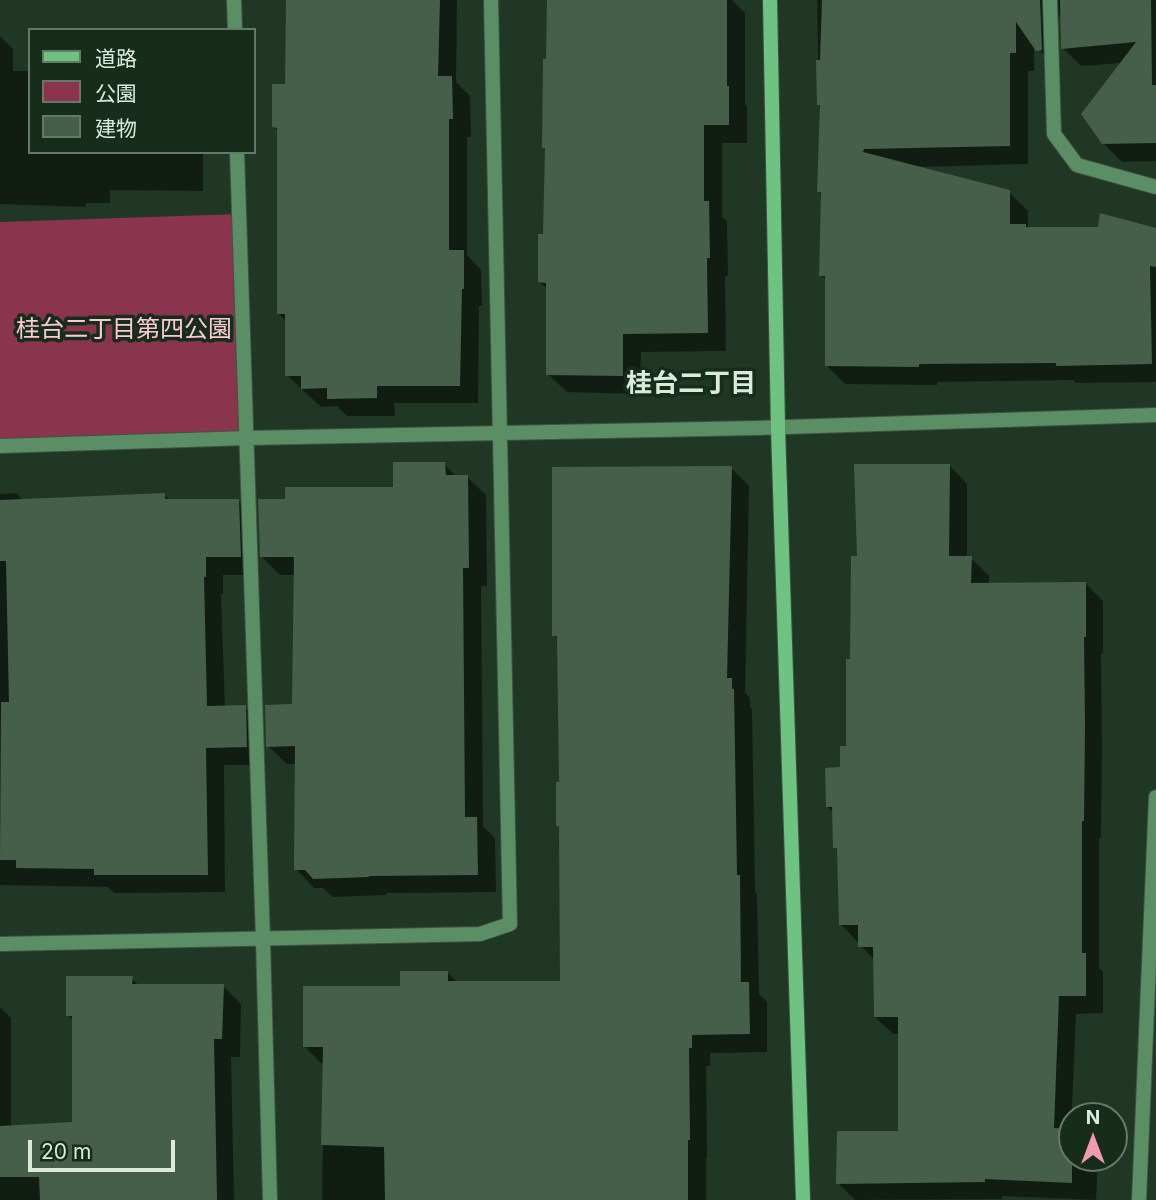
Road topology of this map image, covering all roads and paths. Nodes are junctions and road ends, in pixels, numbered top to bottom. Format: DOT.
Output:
graph roads {
  1 [pos="234,0"];
  2 [pos="491,0"];
  3 [pos="771,0"];
  4 [pos="1050,0"];
  5 [pos="235,28"];
  6 [pos="237,154"];
  7 [pos="1156,187"];
  8 [pos="1156,415"];
  9 [pos="778,428"];
  10 [pos="500,434"];
  11 [pos="247,438"];
  12 [pos="0,446"];
  13 [pos="1156,797"];
  14 [pos="263,940"];
  15 [pos="0,944"];
  16 [pos="270,1200"];
  17 [pos="803,1200"];
  18 [pos="1139,1200"];
  1 -- 5 [label="street"];
  2 -- 10 [label="street"];
  3 -- 9 [label="street"];
  4 -- 7 [label="street"];
  6 -- 11 [label="street"];
  8 -- 9 [label="street"];
  9 -- 10 [label="street"];
  9 -- 17 [label="street"];
  10 -- 11 [label="street"];
  10 -- 14 [label="street"];
  11 -- 12 [label="street"];
  11 -- 14 [label="street"];
  13 -- 18 [label="street"];
  14 -- 15 [label="street"];
  14 -- 16 [label="street"];
}
